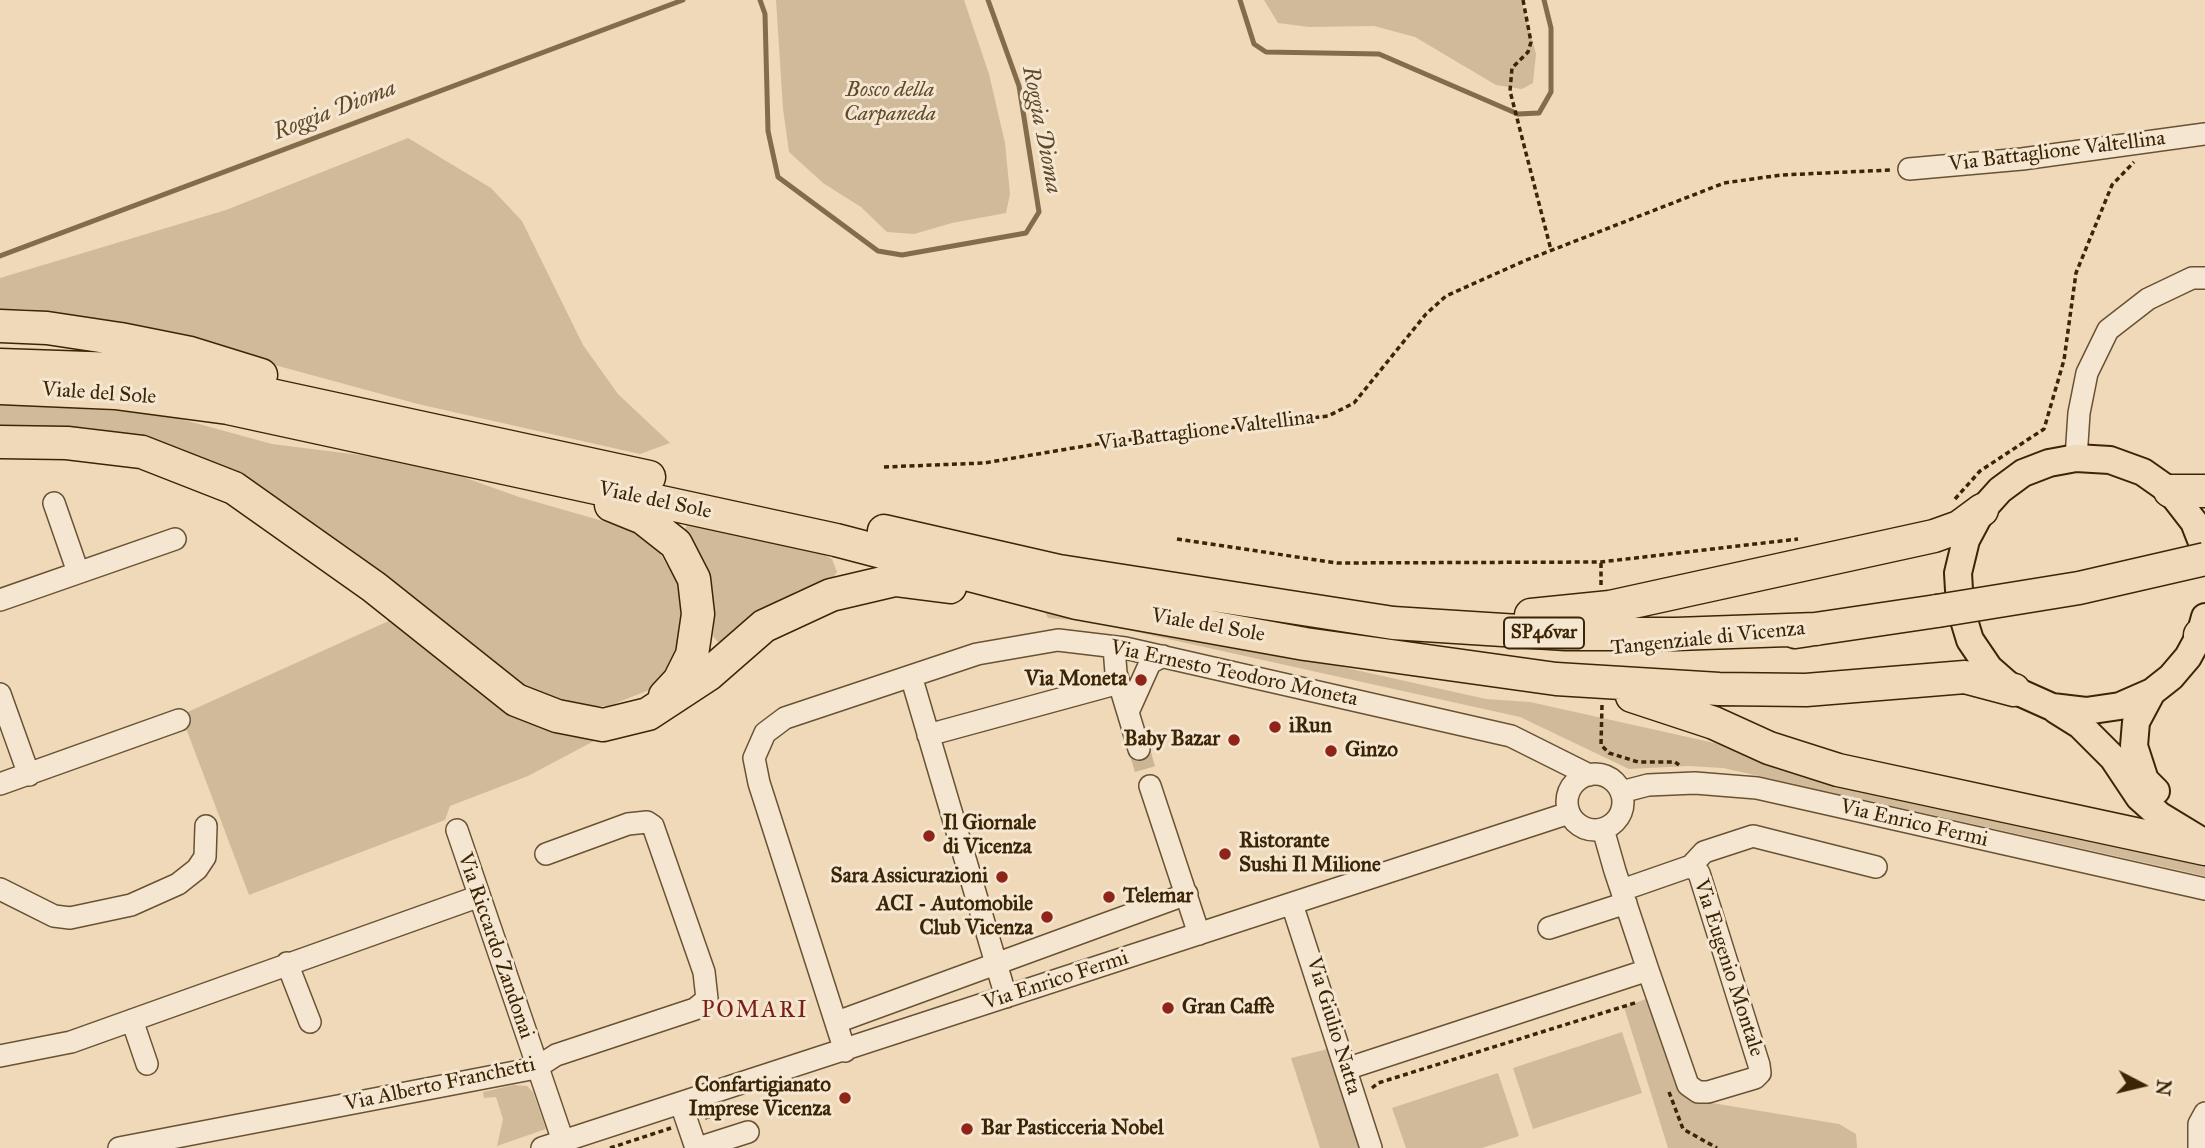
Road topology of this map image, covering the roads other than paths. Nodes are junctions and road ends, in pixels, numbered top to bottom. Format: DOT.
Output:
graph roads {
  1 [pos="2205,134"];
  2 [pos="1909,169"];
  3 [pos="2205,278"];
  4 [pos="0,326"];
  5 [pos="0,365"];
  6 [pos="116,381"];
  7 [pos="0,388"];
  8 [pos="446,431"];
  9 [pos="0,442"];
  10 [pos="2076,458"];
  11 [pos="535,475"];
  12 [pos="2171,491"];
  13 [pos="2205,491"];
  14 [pos="54,503"];
  15 [pos="1967,506"];
  16 [pos="175,539"];
  17 [pos="2205,550"];
  18 [pos="2205,559"];
  19 [pos="78,572"];
  20 [pos="0,600"];
  21 [pos="1077,603"];
  22 [pos="1274,606"];
  23 [pos="2203,628"];
  24 [pos="1816,629"];
  25 [pos="1305,643"];
  26 [pos="1114,647"];
  27 [pos="1163,656"];
  28 [pos="911,676"];
  29 [pos="1556,678"];
  30 [pos="1119,683"];
  31 [pos="2014,690"];
  32 [pos="2152,692"];
  33 [pos="0,694"];
  34 [pos="2052,707"];
  35 [pos="1128,712"];
  36 [pos="648,714"];
  37 [pos="179,720"];
  38 [pos="928,735"];
  39 [pos="1139,749"];
  40 [pos="1555,757"];
  41 [pos="29,775"];
  42 [pos="1589,775"];
  43 [pos="0,784"];
  44 [pos="1150,786"];
  45 [pos="1570,790"];
  46 [pos="1621,792"];
  47 [pos="1569,813"];
  48 [pos="206,826"];
  49 [pos="2205,827"];
  50 [pos="1603,829"];
  51 [pos="457,830"];
  52 [pos="2205,843"];
  53 [pos="2205,849"];
  54 [pos="546,855"];
  55 [pos="1691,866"];
  56 [pos="1876,867"];
  57 [pos="0,889"];
  58 [pos="2205,889"];
  59 [pos="1187,894"];
  60 [pos="1624,896"];
  61 [pos="477,897"];
  62 [pos="1292,904"];
  63 [pos="1549,928"];
  64 [pos="1199,934"];
  65 [pos="287,963"];
  66 [pos="995,964"];
  67 [pos="1648,970"];
  68 [pos="1006,997"];
  69 [pos="132,1020"];
  70 [pos="310,1022"];
  71 [pos="837,1022"];
  72 [pos="845,1051"];
  73 [pos="0,1056"];
  74 [pos="147,1064"];
  75 [pos="536,1068"];
  76 [pos="1346,1069"];
  77 [pos="681,1104"];
  78 [pos="2205,1113"];
  79 [pos="748,1132"];
  80 [pos="563,1141"];
  81 [pos="119,1148"];
  82 [pos="542,1148"];
  83 [pos="697,1148"];
  84 [pos="1371,1148"];
  85 [pos="2199,1148"];
  1 -- 2 [label="street, Via Battaglione Valtellina"];
  3 -- 10 [label="street"];
  4 -- 8 [label="highway"];
  5 -- 6 [label="highway, Viale del Sole"];
  6 -- 7 [label="highway, Viale del Sole"];
  6 -- 8 [label="highway, Viale del Sole"];
  6 -- 11 [label="highway, Viale del Sole"];
  8 -- 22 [label="highway, Viale del Sole"];
  9 -- 36 [label="highway"];
  10 -- 12 [label="main road"];
  10 -- 15 [label="main road"];
  11 -- 21 [label="highway, Viale del Sole"];
  11 -- 36 [label="highway"];
  12 -- 13 [label="highway"];
  12 -- 17 [label="main road"];
  14 -- 19 [label="street"];
  15 -- 22 [label="highway"];
  15 -- 31 [label="main road"];
  16 -- 19 [label="street"];
  18 -- 24 [label="highway, Tangenziale di Vicenza / SP46var, bridge"];
  19 -- 20 [label="street"];
  21 -- 25 [label="highway, Viale del Sole"];
  21 -- 36 [label="highway"];
  22 -- 24 [label="highway, Tangenziale di Vicenza / SP46var"];
  23 -- 32 [label="main road"];
  24 -- 25 [label="highway, Tangenziale di Vicenza / SP46var"];
  25 -- 29 [label="highway"];
  26 -- 27 [label="street, Via Ernesto Teodoro Moneta"];
  26 -- 28 [label="street, Via Ernesto Teodoro Moneta"];
  26 -- 30 [label="street"];
  27 -- 35 [label="street"];
  27 -- 40 [label="street, Via Ernesto Teodoro Moneta"];
  28 -- 38 [label="street"];
  28 -- 71 [label="street, Via Ernesto Teodoro Moneta"];
  29 -- 31 [label="highway"];
  29 -- 53 [label="highway"];
  30 -- 35 [label="street"];
  30 -- 38 [label="street"];
  31 -- 34 [label="main road"];
  32 -- 34 [label="main road"];
  32 -- 49 [label="main road"];
  33 -- 41 [label="street"];
  34 -- 52 [label="main road"];
  35 -- 39 [label="street"];
  37 -- 41 [label="street"];
  38 -- 66 [label="street"];
  40 -- 42 [label="street, Via Ernesto Teodoro Moneta"];
  40 -- 45 [label="street"];
  41 -- 43 [label="street"];
  42 -- 45 [label="street"];
  42 -- 46 [label="street, Via Ernesto Teodoro Moneta"];
  44 -- 59 [label="street"];
  45 -- 47 [label="street"];
  46 -- 50 [label="street"];
  46 -- 58 [label="street, Via Enrico Fermi"];
  47 -- 50 [label="street"];
  47 -- 62 [label="street, Via Enrico Fermi"];
  48 -- 57 [label="street"];
  50 -- 60 [label="street, Via Eugenio Montale"];
  51 -- 61 [label="street, Via Riccardo Zandonai"];
  54 -- 75 [label="street, Via Alberto Franchetti"];
  55 -- 56 [label="street"];
  55 -- 60 [label="street, Via Eugenio Montale"];
  55 -- 67 [label="street, Via Eugenio Montale"];
  59 -- 64 [label="street"];
  59 -- 66 [label="street"];
  60 -- 63 [label="street"];
  60 -- 67 [label="street, Via Eugenio Montale"];
  61 -- 65 [label="street"];
  61 -- 75 [label="street, Via Riccardo Zandonai"];
  62 -- 64 [label="street, Via Enrico Fermi"];
  62 -- 76 [label="street, Via Giulio Natta"];
  64 -- 68 [label="street, Via Enrico Fermi"];
  65 -- 69 [label="street"];
  65 -- 70 [label="street"];
  66 -- 68 [label="street"];
  66 -- 71 [label="street"];
  67 -- 76 [label="street"];
  68 -- 72 [label="street, Via Enrico Fermi"];
  69 -- 73 [label="street"];
  69 -- 74 [label="street"];
  71 -- 72 [label="street, Via Ernesto Teodoro Moneta"];
  72 -- 77 [label="street, Via Enrico Fermi"];
  75 -- 80 [label="street, Via Riccardo Zandonai"];
  75 -- 81 [label="street, Via Alberto Franchetti"];
  76 -- 84 [label="street, Via Giulio Natta"];
  77 -- 80 [label="street, Via Enrico Fermi"];
  77 -- 83 [label="street"];
  78 -- 85 [label="street"];
  79 -- 83 [label="street"];
  80 -- 82 [label="street, Via Enrico Fermi"];
}
